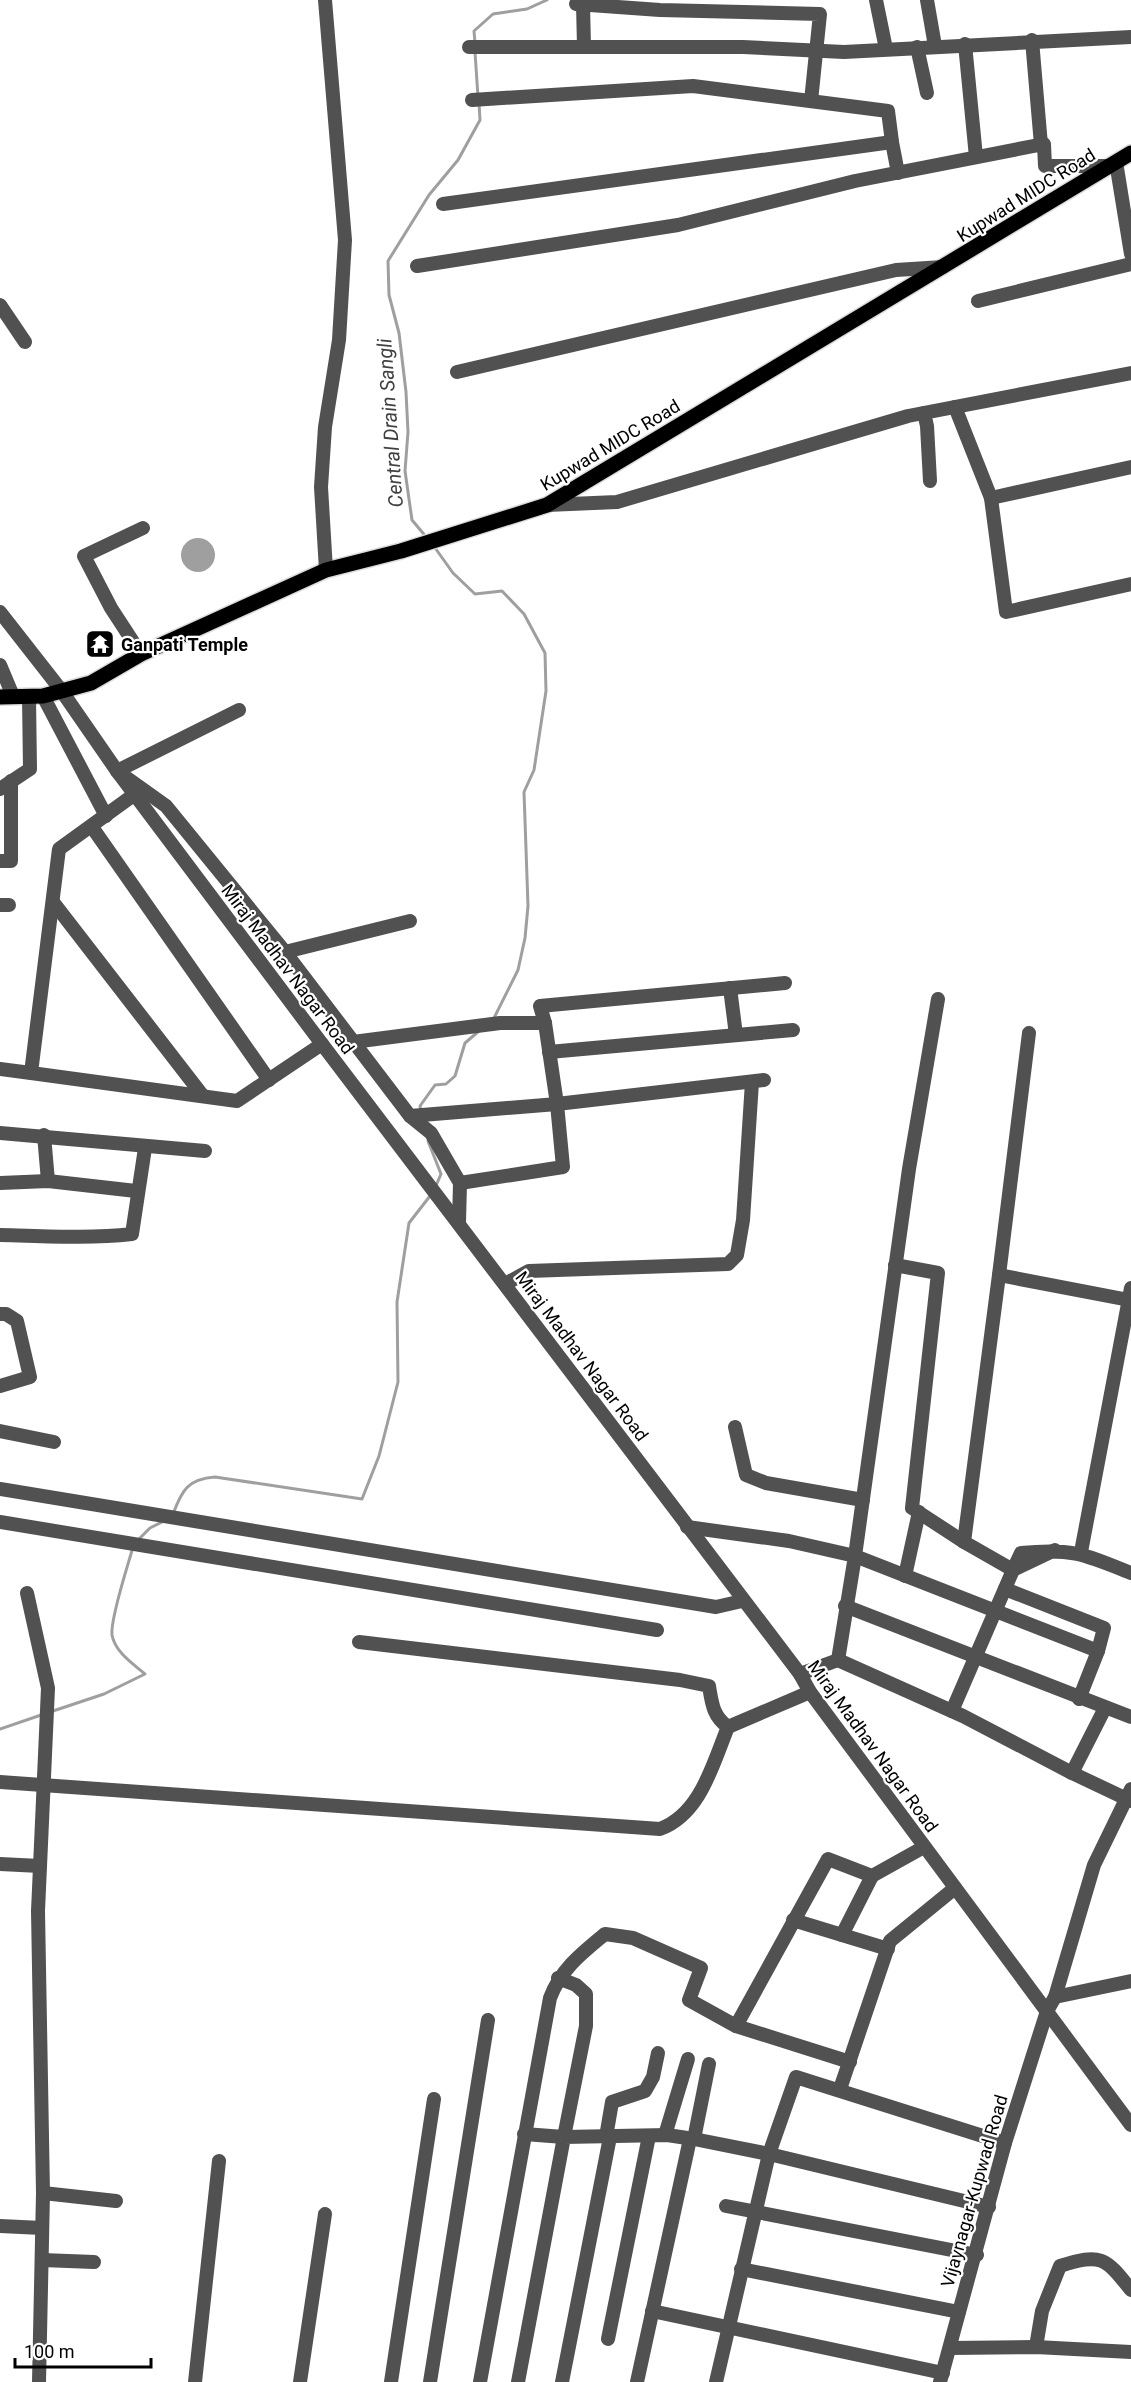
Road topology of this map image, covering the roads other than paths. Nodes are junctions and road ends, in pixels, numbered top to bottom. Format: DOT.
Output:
graph roads {
  1 [pos="325,0"];
  2 [pos="817,0"];
  3 [pos="876,0"];
  4 [pos="927,0"];
  5 [pos="621,4"];
  6 [pos="667,5"];
  7 [pos="714,6"];
  8 [pos="767,6"];
  9 [pos="820,14"];
  10 [pos="1131,37"];
  11 [pos="1032,40"];
  12 [pos="965,44"];
  13 [pos="935,46"];
  14 [pos="469,47"];
  15 [pos="584,47"];
  16 [pos="917,47"];
  17 [pos="885,49"];
  18 [pos="815,51"];
  19 [pos="927,93"];
  20 [pos="472,100"];
  21 [pos="811,101"];
  22 [pos="891,142"];
  23 [pos="1041,145"];
  24 [pos="1131,153"];
  25 [pos="976,157"];
  26 [pos="1112,164"];
  27 [pos="898,173"];
  28 [pos="443,204"];
  29 [pos="1131,254"];
  30 [pos="1131,264"];
  31 [pos="417,266"];
  32 [pos="945,267"];
  33 [pos="978,301"];
  34 [pos="0,305"];
  35 [pos="25,342"];
  36 [pos="457,372"];
  37 [pos="1131,374"];
  38 [pos="955,407"];
  39 [pos="924,413"];
  40 [pos="1131,467"];
  41 [pos="930,481"];
  42 [pos="991,498"];
  43 [pos="547,506"];
  44 [pos="143,528"];
  45 [pos="326,570"];
  46 [pos="1131,585"];
  47 [pos="0,612"];
  48 [pos="141,654"];
  49 [pos="0,665"];
  50 [pos="61,690"];
  51 [pos="6,696"];
  52 [pos="36,697"];
  53 [pos="239,710"];
  54 [pos="117,771"];
  55 [pos="5,785"];
  56 [pos="135,794"];
  57 [pos="106,816"];
  58 [pos="92,827"];
  59 [pos="0,861"];
  60 [pos="53,902"];
  61 [pos="410,921"];
  62 [pos="285,952"];
  63 [pos="785,983"];
  64 [pos="730,988"];
  65 [pos="939,999"];
  66 [pos="545,1023"];
  67 [pos="793,1030"];
  68 [pos="1029,1033"];
  69 [pos="736,1035"];
  70 [pos="353,1042"];
  71 [pos="322,1044"];
  72 [pos="549,1052"];
  73 [pos="0,1069"];
  74 [pos="31,1073"];
  75 [pos="269,1080"];
  76 [pos="203,1096"];
  77 [pos="558,1104"];
  78 [pos="410,1116"];
  79 [pos="0,1133"];
  80 [pos="45,1135"];
  81 [pos="145,1148"];
  82 [pos="205,1151"];
  83 [pos="48,1181"];
  84 [pos="0,1183"];
  85 [pos="460,1183"];
  86 [pos="136,1191"];
  87 [pos="459,1222"];
  88 [pos="0,1235"];
  89 [pos="896,1265"];
  90 [pos="999,1275"];
  91 [pos="505,1284"];
  92 [pos="1130,1294"];
  93 [pos="0,1314"];
  94 [pos="0,1386"];
  95 [pos="735,1427"];
  96 [pos="0,1431"];
  97 [pos="54,1442"];
  98 [pos="0,1489"];
  99 [pos="863,1500"];
  100 [pos="919,1512"];
  101 [pos="0,1522"];
  102 [pos="687,1527"];
  103 [pos="964,1542"];
  104 [pos="1081,1552"];
  105 [pos="855,1556"];
  106 [pos="1014,1570"];
  107 [pos="1131,1573"];
  108 [pos="905,1575"];
  109 [pos="1005,1589"];
  110 [pos="27,1593"];
  111 [pos="742,1601"];
  112 [pos="845,1606"];
  113 [pos="995,1610"];
  114 [pos="657,1630"];
  115 [pos="359,1642"];
  116 [pos="1098,1651"];
  117 [pos="975,1656"];
  118 [pos="838,1660"];
  119 [pos="800,1674"];
  120 [pos="810,1692"];
  121 [pos="1079,1698"];
  122 [pos="1105,1708"];
  123 [pos="952,1711"];
  124 [pos="1131,1717"];
  125 [pos="728,1727"];
  126 [pos="1072,1773"];
  127 [pos="0,1782"];
  128 [pos="42,1786"];
  129 [pos="1129,1796"];
  130 [pos="924,1847"];
  131 [pos="0,1864"];
  132 [pos="40,1866"];
  133 [pos="873,1875"];
  134 [pos="955,1888"];
  135 [pos="793,1920"];
  136 [pos="842,1935"];
  137 [pos="888,1949"];
  138 [pos="558,1978"];
  139 [pos="1131,1981"];
  140 [pos="1055,1996"];
  141 [pos="1047,2011"];
  142 [pos="488,2020"];
  143 [pos="736,2026"];
  144 [pos="658,2053"];
  145 [pos="688,2060"];
  146 [pos="850,2062"];
  147 [pos="709,2064"];
  148 [pos="840,2089"];
  149 [pos="434,2099"];
  150 [pos="1131,2125"];
  151 [pos="524,2134"];
  152 [pos="665,2135"];
  153 [pos="649,2136"];
  154 [pos="564,2137"];
  155 [pos="608,2137"];
  156 [pos="692,2139"];
  157 [pos="1005,2144"];
  158 [pos="769,2154"];
  159 [pos="219,2161"];
  160 [pos="43,2193"];
  161 [pos="116,2201"];
  162 [pos="726,2206"];
  163 [pos="989,2207"];
  164 [pos="755,2212"];
  165 [pos="324,2214"];
  166 [pos="0,2226"];
  167 [pos="42,2228"];
  168 [pos="976,2255"];
  169 [pos="42,2260"];
  170 [pos="94,2262"];
  171 [pos="741,2269"];
  172 [pos="1131,2290"];
  173 [pos="652,2311"];
  174 [pos="959,2312"];
  175 [pos="728,2326"];
  176 [pos="608,2339"];
  177 [pos="1036,2347"];
  178 [pos="950,2348"];
  179 [pos="1131,2352"];
  180 [pos="942,2378"];
  181 [pos="39,2382"];
  182 [pos="195,2382"];
  183 [pos="300,2382"];
  184 [pos="391,2382"];
  185 [pos="430,2382"];
  186 [pos="480,2382"];
  187 [pos="518,2382"];
  188 [pos="562,2382"];
  189 [pos="637,2382"];
  190 [pos="716,2382"];
  1 -- 45 [label="street"];
  2 -- 9 [label="street"];
  3 -- 17 [label="street"];
  4 -- 13 [label="street"];
  5 -- 6 [label="street"];
  5 -- 15 [label="street"];
  6 -- 7 [label="street"];
  7 -- 8 [label="street"];
  8 -- 9 [label="street"];
  9 -- 18 [label="street"];
  10 -- 11 [label="street"];
  11 -- 12 [label="street"];
  11 -- 23 [label="street"];
  12 -- 13 [label="street"];
  12 -- 25 [label="street"];
  13 -- 16 [label="street"];
  14 -- 15 [label="street"];
  15 -- 18 [label="street"];
  16 -- 17 [label="street"];
  16 -- 19 [label="street"];
  17 -- 18 [label="street"];
  18 -- 21 [label="street"];
  20 -- 21 [label="street"];
  21 -- 22 [label="street"];
  22 -- 27 [label="street"];
  22 -- 28 [label="street"];
  23 -- 25 [label="street"];
  23 -- 26 [label="street"];
  24 -- 26 [label="main road, Kupwad MIDC Road"];
  25 -- 27 [label="street"];
  26 -- 29 [label="street"];
  26 -- 32 [label="main road, Kupwad MIDC Road"];
  27 -- 31 [label="street"];
  30 -- 33 [label="street"];
  32 -- 36 [label="street"];
  32 -- 43 [label="main road, Kupwad MIDC Road"];
  34 -- 35 [label="street"];
  37 -- 38 [label="street"];
  38 -- 39 [label="street"];
  38 -- 42 [label="street"];
  39 -- 41 [label="street"];
  39 -- 43 [label="street"];
  40 -- 42 [label="street"];
  42 -- 46 [label="street"];
  43 -- 45 [label="main road, Kupwad MIDC Road"];
  44 -- 48 [label="street"];
  45 -- 48 [label="main road, Kupwad MIDC Road"];
  47 -- 50 [label="street, Miraj Madhav Nagar Road"];
  48 -- 50 [label="main road, Kupwad MIDC Road"];
  49 -- 51 [label="street"];
  50 -- 52 [label="main road, Kupwad MIDC Road"];
  50 -- 54 [label="street, Miraj Madhav Nagar Road"];
  51 -- 52 [label="main road, Kupwad MIDC Road"];
  52 -- 55 [label="street"];
  52 -- 57 [label="street"];
  53 -- 54 [label="street"];
  54 -- 56 [label="street, Miraj Madhav Nagar Road"];
  54 -- 62 [label="street"];
  55 -- 59 [label="street"];
  56 -- 57 [label="street"];
  56 -- 71 [label="street, Miraj Madhav Nagar Road"];
  57 -- 58 [label="street"];
  58 -- 60 [label="street"];
  58 -- 75 [label="street"];
  60 -- 74 [label="street"];
  60 -- 76 [label="street"];
  61 -- 62 [label="street"];
  62 -- 70 [label="street"];
  63 -- 64 [label="street"];
  64 -- 66 [label="street"];
  64 -- 69 [label="street"];
  65 -- 89 [label="street"];
  66 -- 70 [label="street"];
  66 -- 72 [label="street"];
  67 -- 69 [label="street"];
  68 -- 90 [label="street"];
  69 -- 72 [label="street"];
  70 -- 78 [label="street"];
  71 -- 75 [label="street"];
  71 -- 87 [label="street, Miraj Madhav Nagar Road"];
  72 -- 77 [label="street"];
  73 -- 74 [label="street"];
  74 -- 76 [label="street"];
  75 -- 76 [label="street"];
  77 -- 78 [label="street"];
  77 -- 85 [label="street"];
  77 -- 91 [label="street"];
  78 -- 85 [label="street"];
  79 -- 80 [label="street"];
  80 -- 81 [label="street"];
  80 -- 83 [label="street"];
  81 -- 82 [label="street"];
  81 -- 86 [label="street"];
  83 -- 84 [label="street"];
  83 -- 86 [label="street"];
  85 -- 87 [label="street"];
  86 -- 88 [label="street"];
  87 -- 91 [label="street, Miraj Madhav Nagar Road"];
  89 -- 99 [label="street"];
  89 -- 100 [label="street"];
  90 -- 92 [label="street"];
  90 -- 103 [label="street"];
  91 -- 102 [label="street, Miraj Madhav Nagar Road"];
  92 -- 104 [label="street"];
  93 -- 94 [label="street"];
  95 -- 99 [label="street"];
  96 -- 97 [label="street"];
  98 -- 111 [label="street"];
  99 -- 105 [label="street"];
  100 -- 103 [label="street"];
  100 -- 108 [label="street"];
  101 -- 114 [label="street"];
  102 -- 105 [label="street"];
  102 -- 111 [label="street, Miraj Madhav Nagar Road"];
  103 -- 106 [label="street"];
  104 -- 106 [label="street"];
  104 -- 107 [label="street"];
  105 -- 108 [label="street"];
  105 -- 112 [label="street"];
  106 -- 109 [label="street"];
  108 -- 113 [label="street"];
  109 -- 113 [label="street"];
  109 -- 116 [label="street"];
  110 -- 128 [label="street"];
  111 -- 119 [label="street, Miraj Madhav Nagar Road"];
  112 -- 117 [label="street"];
  112 -- 118 [label="street"];
  113 -- 116 [label="street"];
  113 -- 117 [label="street"];
  115 -- 125 [label="street"];
  116 -- 121 [label="street"];
  117 -- 121 [label="street"];
  117 -- 123 [label="street"];
  118 -- 119 [label="street"];
  118 -- 123 [label="street"];
  119 -- 120 [label="street, Miraj Madhav Nagar Road"];
  120 -- 125 [label="street"];
  120 -- 130 [label="street, Miraj Madhav Nagar Road"];
  121 -- 122 [label="street"];
  122 -- 124 [label="street"];
  122 -- 126 [label="street"];
  123 -- 126 [label="street"];
  125 -- 128 [label="street"];
  126 -- 129 [label="street"];
  127 -- 128 [label="street"];
  128 -- 132 [label="street"];
  129 -- 140 [label="street, Vijaynagar-Kupwad Road"];
  130 -- 133 [label="street"];
  130 -- 134 [label="street, Miraj Madhav Nagar Road"];
  131 -- 132 [label="street"];
  132 -- 160 [label="street"];
  133 -- 135 [label="street"];
  133 -- 136 [label="street"];
  134 -- 137 [label="street"];
  134 -- 141 [label="street, Miraj Madhav Nagar Road"];
  135 -- 136 [label="street"];
  135 -- 143 [label="street"];
  136 -- 137 [label="street"];
  137 -- 146 [label="street"];
  138 -- 143 [label="street"];
  138 -- 151 [label="street"];
  138 -- 154 [label="street"];
  139 -- 140 [label="street"];
  140 -- 141 [label="street, Vijaynagar-Kupwad Road"];
  141 -- 150 [label="street, Miraj Madhav Nagar Road"];
  141 -- 157 [label="street, Vijaynagar-Kupwad Road"];
  142 -- 185 [label="street"];
  143 -- 146 [label="street"];
  144 -- 155 [label="street"];
  145 -- 152 [label="street"];
  146 -- 148 [label="street"];
  147 -- 156 [label="street"];
  148 -- 157 [label="street"];
  148 -- 158 [label="street"];
  149 -- 184 [label="street"];
  151 -- 154 [label="street"];
  151 -- 186 [label="street"];
  152 -- 153 [label="street"];
  152 -- 156 [label="street"];
  153 -- 155 [label="street"];
  153 -- 176 [label="street"];
  154 -- 155 [label="street"];
  154 -- 187 [label="street"];
  155 -- 188 [label="street"];
  156 -- 158 [label="street"];
  156 -- 173 [label="street"];
  157 -- 163 [label="street, Vijaynagar-Kupwad Road"];
  158 -- 163 [label="street"];
  158 -- 164 [label="street"];
  159 -- 182 [label="street"];
  160 -- 161 [label="street"];
  160 -- 167 [label="street"];
  162 -- 164 [label="street"];
  163 -- 168 [label="street, Vijaynagar-Kupwad Road"];
  164 -- 168 [label="street"];
  164 -- 171 [label="street"];
  165 -- 183 [label="street"];
  166 -- 167 [label="street"];
  167 -- 169 [label="street"];
  168 -- 174 [label="street, Vijaynagar-Kupwad Road"];
  169 -- 170 [label="street"];
  169 -- 181 [label="street"];
  171 -- 174 [label="street"];
  171 -- 175 [label="street"];
  172 -- 177 [label="street"];
  173 -- 175 [label="street"];
  173 -- 189 [label="street"];
  174 -- 178 [label="street, Vijaynagar-Kupwad Road"];
  175 -- 180 [label="street"];
  175 -- 190 [label="street"];
  177 -- 178 [label="street"];
  177 -- 179 [label="street"];
  178 -- 180 [label="street, Vijaynagar-Kupwad Road"];
}
